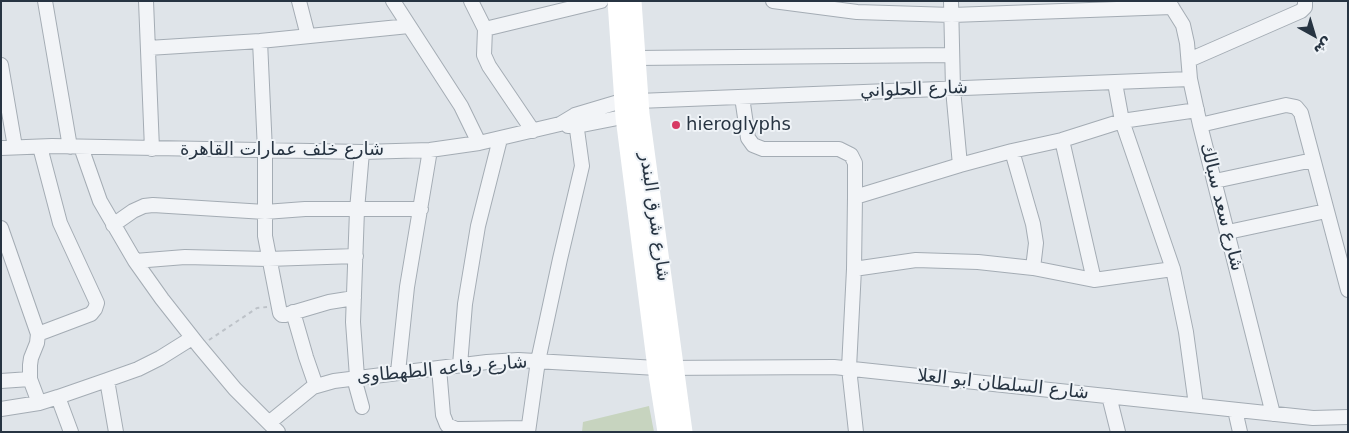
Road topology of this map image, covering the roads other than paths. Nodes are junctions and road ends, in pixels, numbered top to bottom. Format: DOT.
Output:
graph roads {
  1 [pos="45,1"];
  2 [pos="146,1"];
  3 [pos="299,1"];
  4 [pos="393,1"];
  5 [pos="471,1"];
  6 [pos="601,1"];
  7 [pos="617,1"];
  8 [pos="632,1"];
  9 [pos="773,1"];
  10 [pos="951,1"];
  11 [pos="1305,1"];
  12 [pos="1170,4"];
  13 [pos="952,16"];
  14 [pos="409,26"];
  15 [pos="485,29"];
  16 [pos="308,36"];
  17 [pos="260,41"];
  18 [pos="148,48"];
  19 [pos="952,55"];
  20 [pos="635,58"];
  21 [pos="1189,60"];
  22 [pos="1,65"];
  23 [pos="1190,79"];
  24 [pos="1115,83"];
  25 [pos="953,89"];
  26 [pos="742,97"];
  27 [pos="633,106"];
  28 [pos="1197,110"];
  29 [pos="576,121"];
  30 [pos="1122,121"];
  31 [pos="1200,125"];
  32 [pos="533,131"];
  33 [pos="500,139"];
  34 [pos="1062,140"];
  35 [pos="479,143"];
  36 [pos="40,147"];
  37 [pos="75,147"];
  38 [pos="8,148"];
  39 [pos="152,149"];
  40 [pos="430,150"];
  41 [pos="1012,150"];
  42 [pos="266,151"];
  43 [pos="362,152"];
  44 [pos="1312,160"];
  45 [pos="960,165"];
  46 [pos="1215,181"];
  47 [pos="855,197"];
  48 [pos="421,209"];
  49 [pos="358,210"];
  50 [pos="1326,211"];
  51 [pos="266,212"];
  52 [pos="113,225"];
  53 [pos="1,228"];
  54 [pos="1228,232"];
  55 [pos="356,256"];
  56 [pos="268,259"];
  57 [pos="135,261"];
  58 [pos="1033,268"];
  59 [pos="854,269"];
  60 [pos="1173,269"];
  61 [pos="1094,280"];
  62 [pos="1348,290"];
  63 [pos="354,298"];
  64 [pos="293,312"];
  65 [pos="38,334"];
  66 [pos="196,342"];
  67 [pos="538,362"];
  68 [pos="460,365"];
  69 [pos="439,368"];
  70 [pos="666,368"];
  71 [pos="849,368"];
  72 [pos="398,372"];
  73 [pos="356,377"];
  74 [pos="30,379"];
  75 [pos="108,380"];
  76 [pos="1,381"];
  77 [pos="316,386"];
  78 [pos="1109,396"];
  79 [pos="58,397"];
  80 [pos="39,403"];
  81 [pos="1196,405"];
  82 [pos="362,407"];
  83 [pos="1,409"];
  84 [pos="1235,410"];
  85 [pos="1273,414"];
  86 [pos="1348,417"];
  87 [pos="274,427"];
  88 [pos="528,430"];
  89 [pos="71,432"];
  90 [pos="116,432"];
  91 [pos="667,432"];
  92 [pos="684,432"];
  93 [pos="856,432"];
  94 [pos="1118,432"];
  95 [pos="1240,432"];
  1 -- 37 [label="street"];
  2 -- 18 [label="street"];
  3 -- 16 [label="street"];
  4 -- 14 [label="street"];
  5 -- 15 [label="street"];
  6 -- 15 [label="street"];
  7 -- 27 [label="main road, شارع شرق البندر"];
  8 -- 20 [label="main road, شارع شرق البندر"];
  9 -- 13 [label="street"];
  10 -- 13 [label="street"];
  11 -- 21 [label="street"];
  12 -- 13 [label="street"];
  12 -- 21 [label="street, شارع سعد سبالك"];
  13 -- 19 [label="street"];
  14 -- 16 [label="street"];
  14 -- 35 [label="street"];
  15 -- 32 [label="street"];
  16 -- 17 [label="street"];
  17 -- 18 [label="street"];
  17 -- 42 [label="street"];
  18 -- 39 [label="street"];
  19 -- 20 [label="street"];
  19 -- 25 [label="street"];
  20 -- 27 [label="main road, شارع شرق البندر"];
  21 -- 23 [label="street, شارع سعد سبالك"];
  22 -- 38 [label="street"];
  23 -- 24 [label="street, شارع الحلواني"];
  23 -- 28 [label="street, شارع سعد سبالك"];
  24 -- 25 [label="street, شارع الحلواني"];
  24 -- 30 [label="street"];
  25 -- 26 [label="street, شارع الحلواني"];
  25 -- 45 [label="street"];
  26 -- 27 [label="street, شارع الحلواني"];
  26 -- 47 [label="street"];
  27 -- 29 [label="street, شارع خلف عمارات القاهرة"];
  27 -- 70 [label="main road, شارع شرق البندر"];
  28 -- 30 [label="street"];
  28 -- 31 [label="street, شارع سعد سبالك"];
  29 -- 32 [label="street, شارع خلف عمارات القاهرة"];
  29 -- 67 [label="street"];
  30 -- 34 [label="street"];
  30 -- 60 [label="street"];
  31 -- 44 [label="street"];
  31 -- 46 [label="street, شارع سعد سبالك"];
  32 -- 33 [label="street, شارع خلف عمارات القاهرة"];
  33 -- 35 [label="street, شارع خلف عمارات القاهرة"];
  33 -- 68 [label="street"];
  34 -- 41 [label="street"];
  34 -- 61 [label="street"];
  35 -- 40 [label="street, شارع خلف عمارات القاهرة"];
  36 -- 37 [label="street, شارع خلف عمارات القاهرة"];
  36 -- 38 [label="street, شارع خلف عمارات القاهرة"];
  36 -- 65 [label="street"];
  37 -- 39 [label="street, شارع خلف عمارات القاهرة"];
  37 -- 52 [label="street"];
  39 -- 42 [label="street, شارع خلف عمارات القاهرة"];
  40 -- 43 [label="street, شارع خلف عمارات القاهرة"];
  40 -- 48 [label="street"];
  41 -- 45 [label="street"];
  41 -- 58 [label="street"];
  42 -- 43 [label="street, شارع خلف عمارات القاهرة"];
  42 -- 51 [label="street"];
  43 -- 49 [label="street"];
  44 -- 46 [label="street"];
  44 -- 50 [label="street"];
  45 -- 47 [label="street"];
  46 -- 54 [label="street, شارع سعد سبالك"];
  47 -- 59 [label="street"];
  48 -- 49 [label="street"];
  48 -- 72 [label="street"];
  49 -- 51 [label="street"];
  49 -- 55 [label="street"];
  50 -- 54 [label="street"];
  50 -- 62 [label="street"];
  51 -- 52 [label="street"];
  51 -- 56 [label="street"];
  52 -- 57 [label="street"];
  53 -- 65 [label="street"];
  54 -- 85 [label="street, شارع سعد سبالك"];
  55 -- 56 [label="street"];
  55 -- 63 [label="street"];
  56 -- 57 [label="street"];
  56 -- 64 [label="street"];
  57 -- 66 [label="street"];
  58 -- 59 [label="street"];
  58 -- 61 [label="street"];
  59 -- 71 [label="street"];
  60 -- 61 [label="street"];
  60 -- 81 [label="street"];
  63 -- 64 [label="street"];
  63 -- 73 [label="street"];
  64 -- 77 [label="street"];
  65 -- 74 [label="street"];
  66 -- 75 [label="street"];
  66 -- 87 [label="street"];
  67 -- 68 [label="street, شارع رفاعه الطهطاوى"];
  67 -- 70 [label="street, شارع رفاعه الطهطاوى"];
  67 -- 88 [label="street"];
  68 -- 69 [label="street, شارع رفاعه الطهطاوى"];
  69 -- 72 [label="street, شارع رفاعه الطهطاوى"];
  69 -- 88 [label="street"];
  70 -- 71 [label="street, شارع السلطان ابو العلا"];
  70 -- 91 [label="main road, شارع شرق البندر"];
  70 -- 92 [label="main road, شارع شرق البندر"];
  71 -- 78 [label="street, شارع السلطان ابو العلا"];
  71 -- 93 [label="street"];
  72 -- 73 [label="street, شارع رفاعه الطهطاوى"];
  73 -- 77 [label="street, شارع رفاعه الطهطاوى"];
  73 -- 82 [label="street"];
  74 -- 76 [label="street"];
  74 -- 80 [label="street"];
  75 -- 79 [label="street"];
  75 -- 90 [label="street"];
  77 -- 87 [label="street, شارع رفاعه الطهطاوى"];
  78 -- 81 [label="street, شارع السلطان ابو العلا"];
  78 -- 94 [label="street"];
  79 -- 80 [label="street"];
  79 -- 89 [label="street"];
  80 -- 83 [label="street"];
  81 -- 84 [label="street, شارع السلطان ابو العلا"];
  84 -- 85 [label="street, شارع السلطان ابو العلا"];
  84 -- 95 [label="street"];
  85 -- 86 [label="street, شارع السلطان ابو العلا"];
}
